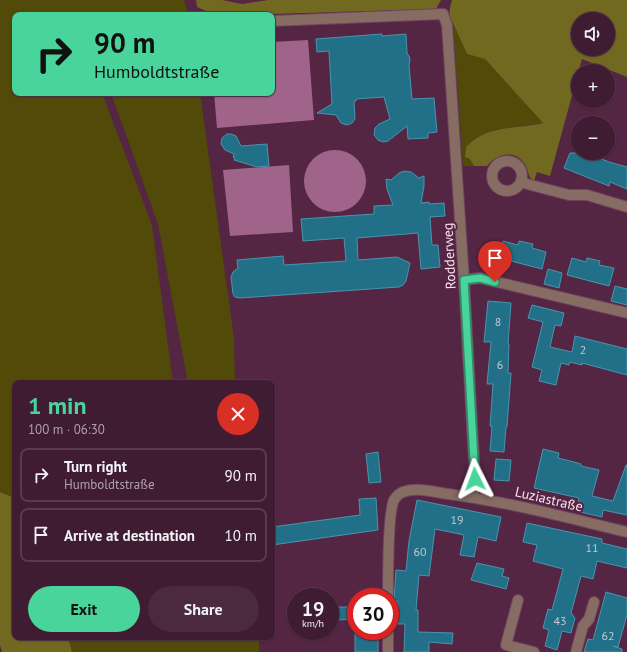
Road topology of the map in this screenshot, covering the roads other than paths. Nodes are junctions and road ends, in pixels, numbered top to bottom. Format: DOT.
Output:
graph roads {
  1 [pos="275,21"];
  2 [pos="521,181"];
  3 [pos="627,206"];
  4 [pos="464,280"];
  5 [pos="627,313"];
  6 [pos="473,497"];
  7 [pos="627,532"];
  8 [pos="388,588"];
  9 [pos="518,600"];
  10 [pos="594,602"];
  11 [pos="388,640"];
  12 [pos="388,652"];
  13 [pos="534,652"];
  14 [pos="576,652"];
  1 -- 4 [label="street, Rodderweg"];
  2 -- 3 [label="street"];
  4 -- 5 [label="street"];
  4 -- 6 [label="street, Rodderweg"];
  6 -- 7 [label="street, Luziastraße"];
  6 -- 8 [label="street, Luziastraße"];
  9 -- 13 [label="street"];
  10 -- 14 [label="street"];
  11 -- 12 [label="street"];
}
